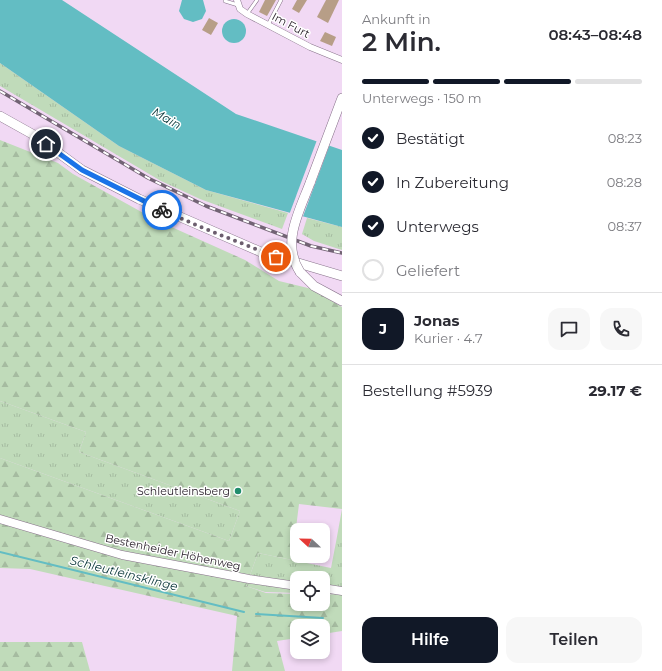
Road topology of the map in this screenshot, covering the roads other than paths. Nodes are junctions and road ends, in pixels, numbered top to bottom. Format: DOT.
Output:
graph roads {
  1 [pos="257,0"];
  2 [pos="281,0"];
  3 [pos="224,1"];
  4 [pos="238,2"];
  5 [pos="247,14"];
  6 [pos="268,25"];
  7 [pos="342,60"];
  8 [pos="342,98"];
  9 [pos="0,116"];
  10 [pos="342,276"];
  11 [pos="342,301"];
  12 [pos="0,520"];
  13 [pos="290,585"];
  14 [pos="330,589"];
  15 [pos="342,591"];
  1 -- 5 [label="lane"];
  2 -- 6 [label="lane"];
  3 -- 4 [label="lane"];
  4 -- 5 [label="street, Im Furt"];
  5 -- 6 [label="street, Im Furt"];
  6 -- 7 [label="street, Im Furt"];
  8 -- 11 [label="main road, bridge"];
  9 -- 10 [label="main road"];
  12 -- 13 [label="street, Bestenheider Höhenweg"];
  14 -- 15 [label="street"];
}
